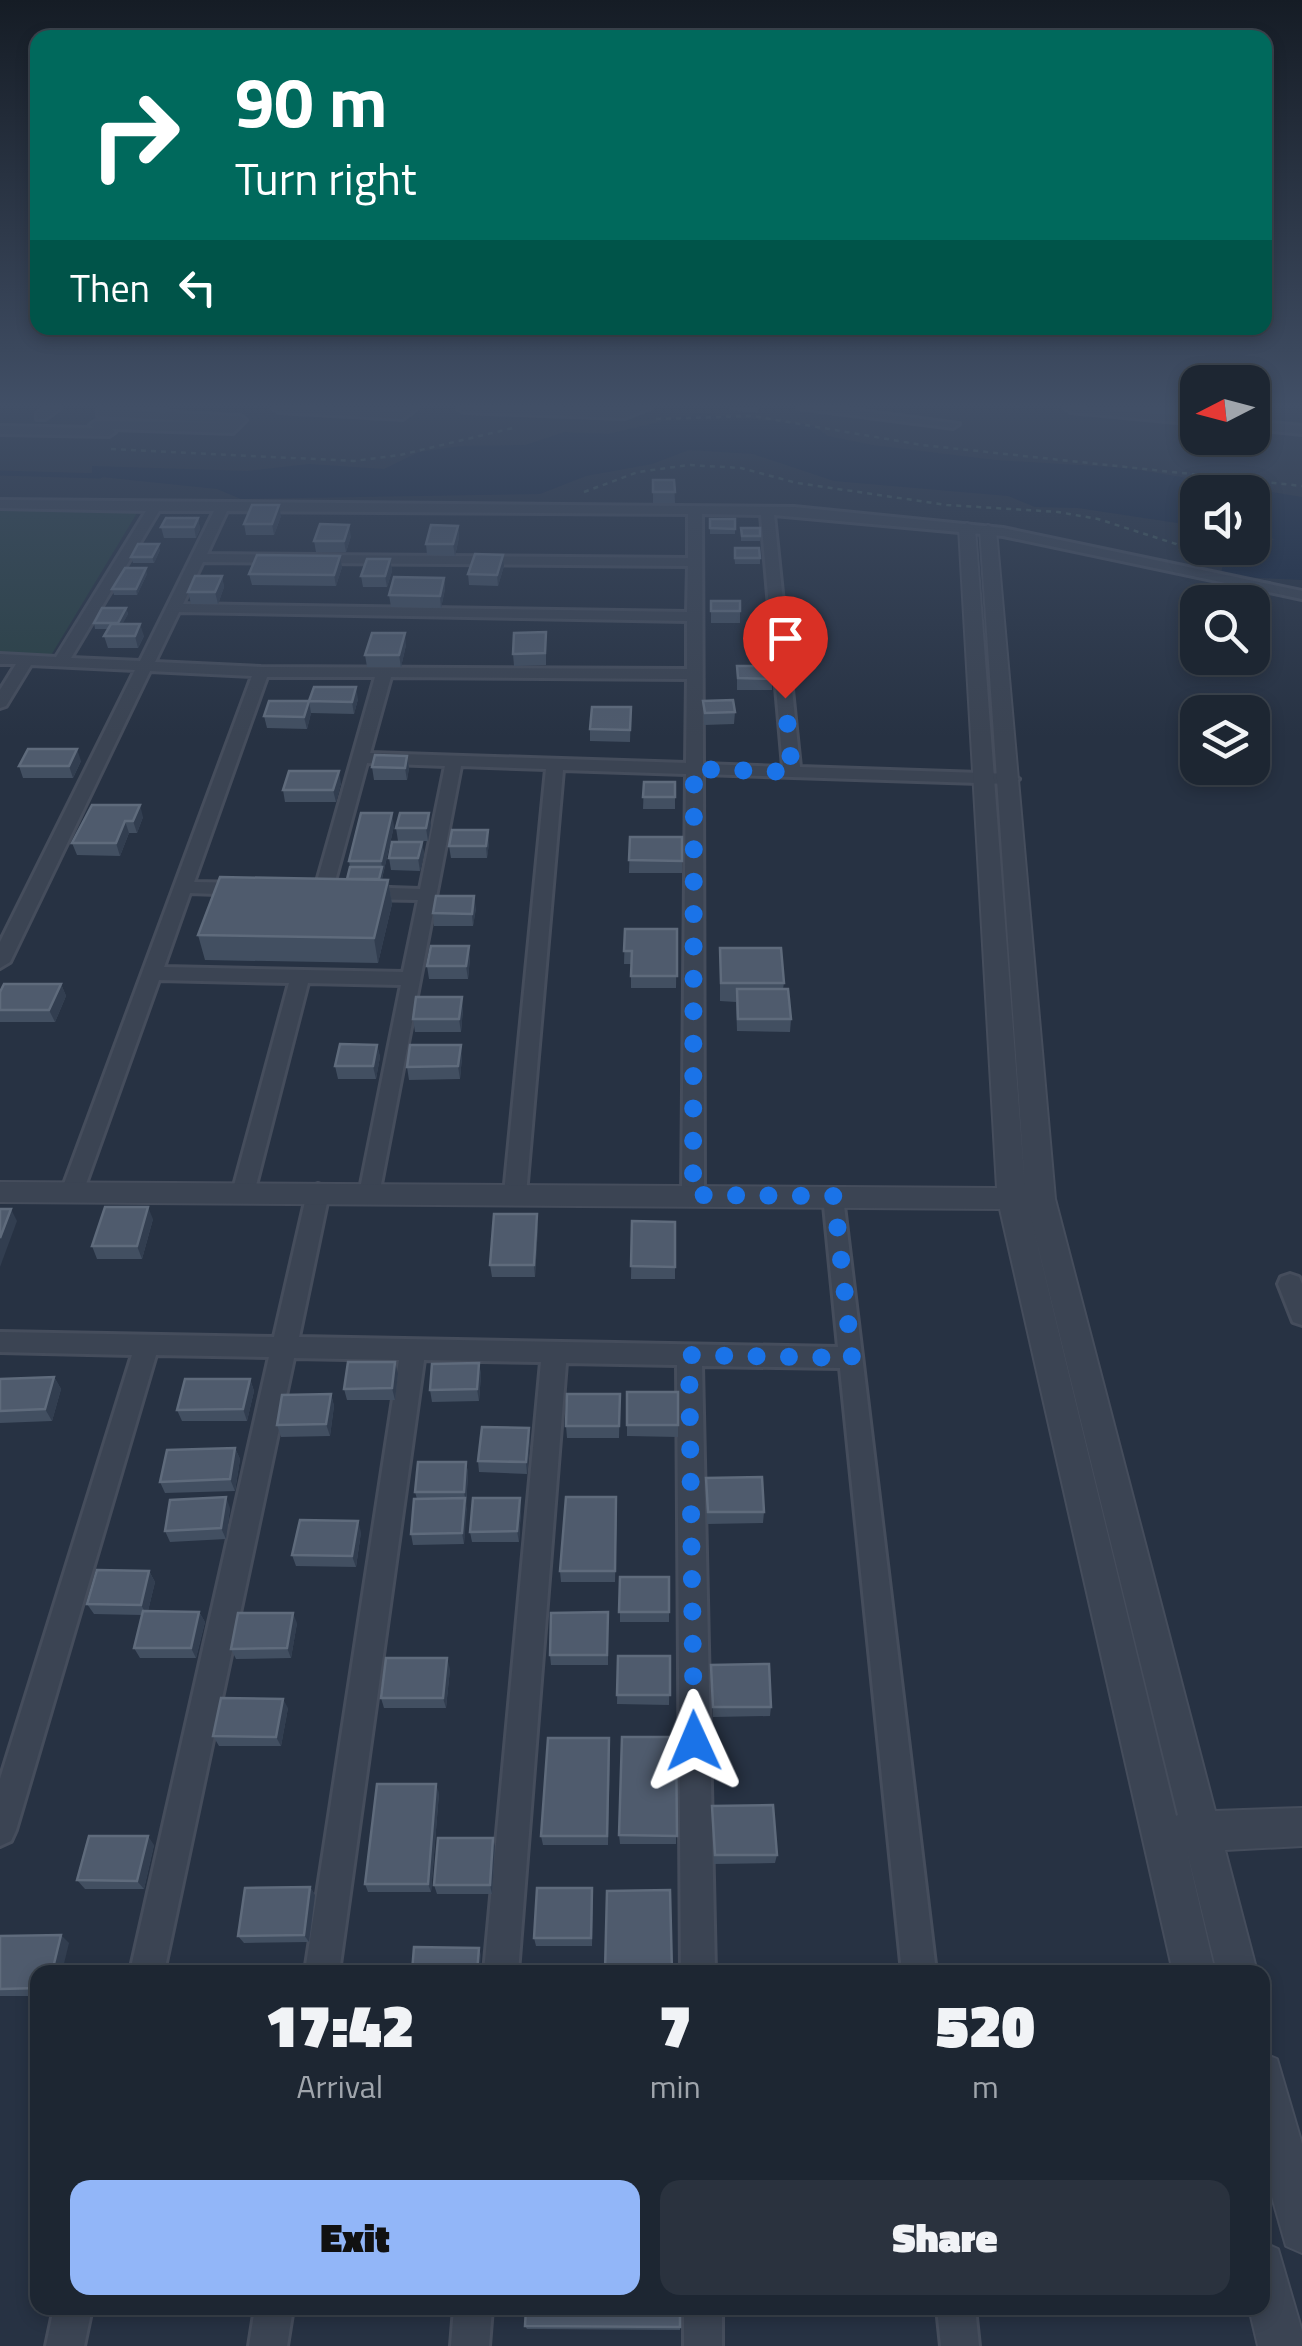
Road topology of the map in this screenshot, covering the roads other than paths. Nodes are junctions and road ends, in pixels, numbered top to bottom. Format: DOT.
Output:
graph roads {
  1 [pos="149,517"];
  2 [pos="218,517"];
  3 [pos="695,517"];
  4 [pos="768,517"];
  5 [pos="843,517"];
  6 [pos="977,529"];
  7 [pos="198,558"];
  8 [pos="695,562"];
  9 [pos="1302,596"];
  10 [pos="174,608"];
  11 [pos="695,617"];
  12 [pos="0,659"];
  13 [pos="26,660"];
  14 [pos="61,662"];
  15 [pos="145,666"];
  16 [pos="262,672"];
  17 [pos="384,674"];
  18 [pos="695,674"];
  19 [pos="0,704"];
  20 [pos="360,758"];
  21 [pos="454,761"];
  22 [pos="555,764"];
  23 [pos="694,769"];
  24 [pos="792,772"];
  25 [pos="982,778"];
  26 [pos="1010,780"];
  27 [pos="184,887"];
  28 [pos="264,890"];
  29 [pos="428,895"];
  30 [pos="0,962"];
  31 [pos="152,973"];
  32 [pos="300,976"];
  33 [pos="412,979"];
  34 [pos="0,1192"];
  35 [pos="72,1192"];
  36 [pos="242,1193"];
  37 [pos="318,1193"];
  38 [pos="370,1194"];
  39 [pos="515,1194"];
  40 [pos="693,1195"];
  41 [pos="834,1196"];
  42 [pos="1026,1199"];
  43 [pos="1290,1284"];
  44 [pos="1302,1315"];
  45 [pos="0,1343"];
  46 [pos="148,1345"];
  47 [pos="284,1348"];
  48 [pos="413,1350"];
  49 [pos="554,1352"];
  50 [pos="689,1355"];
  51 [pos="852,1358"];
  52 [pos="1302,1827"];
  53 [pos="0,1830"];
  54 [pos="1202,1832"];
  55 [pos="1161,1833"];
  56 [pos="149,1965"];
  57 [pos="323,1965"];
  58 [pos="503,1965"];
  59 [pos="698,1965"];
  60 [pos="918,1965"];
  61 [pos="1192,1965"];
  62 [pos="1235,1965"];
  63 [pos="1270,2105"];
  64 [pos="1302,2230"];
  65 [pos="1270,2297"];
  66 [pos="72,2315"];
  67 [pos="273,2315"];
  68 [pos="472,2315"];
  69 [pos="703,2315"];
  70 [pos="957,2315"];
  71 [pos="65,2346"];
  72 [pos="268,2346"];
  73 [pos="470,2346"];
  74 [pos="703,2346"];
  75 [pos="960,2346"];
  76 [pos="1282,2346"];
  1 -- 14 [label="street"];
  2 -- 7 [label="street"];
  3 -- 8 [label="street"];
  4 -- 24 [label="street"];
  5 -- 6 [label="street"];
  6 -- 9 [label="street"];
  6 -- 25 [label="street"];
  6 -- 26 [label="street"];
  7 -- 8 [label="street"];
  7 -- 10 [label="street"];
  8 -- 11 [label="street"];
  10 -- 11 [label="street"];
  10 -- 15 [label="street"];
  11 -- 18 [label="street"];
  12 -- 13 [label="street"];
  13 -- 14 [label="street"];
  13 -- 19 [label="street"];
  14 -- 15 [label="street"];
  15 -- 16 [label="street"];
  15 -- 30 [label="street"];
  16 -- 17 [label="street"];
  16 -- 27 [label="street"];
  17 -- 18 [label="street"];
  17 -- 20 [label="street"];
  18 -- 23 [label="street"];
  20 -- 21 [label="street"];
  20 -- 29 [label="street"];
  21 -- 22 [label="street"];
  21 -- 29 [label="street"];
  22 -- 23 [label="street"];
  22 -- 39 [label="street"];
  23 -- 24 [label="street"];
  23 -- 40 [label="street"];
  24 -- 25 [label="street"];
  25 -- 26 [label="street"];
  25 -- 42 [label="street"];
  26 -- 42 [label="street"];
  27 -- 28 [label="street"];
  27 -- 31 [label="street"];
  29 -- 33 [label="street"];
  31 -- 32 [label="street"];
  31 -- 35 [label="street"];
  32 -- 33 [label="street"];
  32 -- 36 [label="street"];
  33 -- 38 [label="street"];
  34 -- 35 [label="street"];
  35 -- 36 [label="street"];
  36 -- 37 [label="street"];
  37 -- 38 [label="street"];
  37 -- 47 [label="street"];
  38 -- 39 [label="street"];
  39 -- 40 [label="street"];
  40 -- 41 [label="street"];
  41 -- 42 [label="street"];
  41 -- 51 [label="street"];
  42 -- 54 [label="street"];
  42 -- 55 [label="street"];
  43 -- 44 [label="street"];
  45 -- 46 [label="street"];
  46 -- 47 [label="street"];
  46 -- 53 [label="street"];
  47 -- 48 [label="street"];
  47 -- 56 [label="street"];
  48 -- 49 [label="street"];
  48 -- 57 [label="street"];
  49 -- 50 [label="street"];
  49 -- 58 [label="street"];
  50 -- 51 [label="street"];
  50 -- 59 [label="street"];
  51 -- 60 [label="street"];
  52 -- 54 [label="street"];
  54 -- 55 [label="street"];
  54 -- 62 [label="street"];
  55 -- 61 [label="street"];
  63 -- 64 [label="street"];
  65 -- 76 [label="street"];
  66 -- 71 [label="street"];
  67 -- 72 [label="street"];
  68 -- 73 [label="street"];
  69 -- 74 [label="street"];
  70 -- 75 [label="street"];
}
